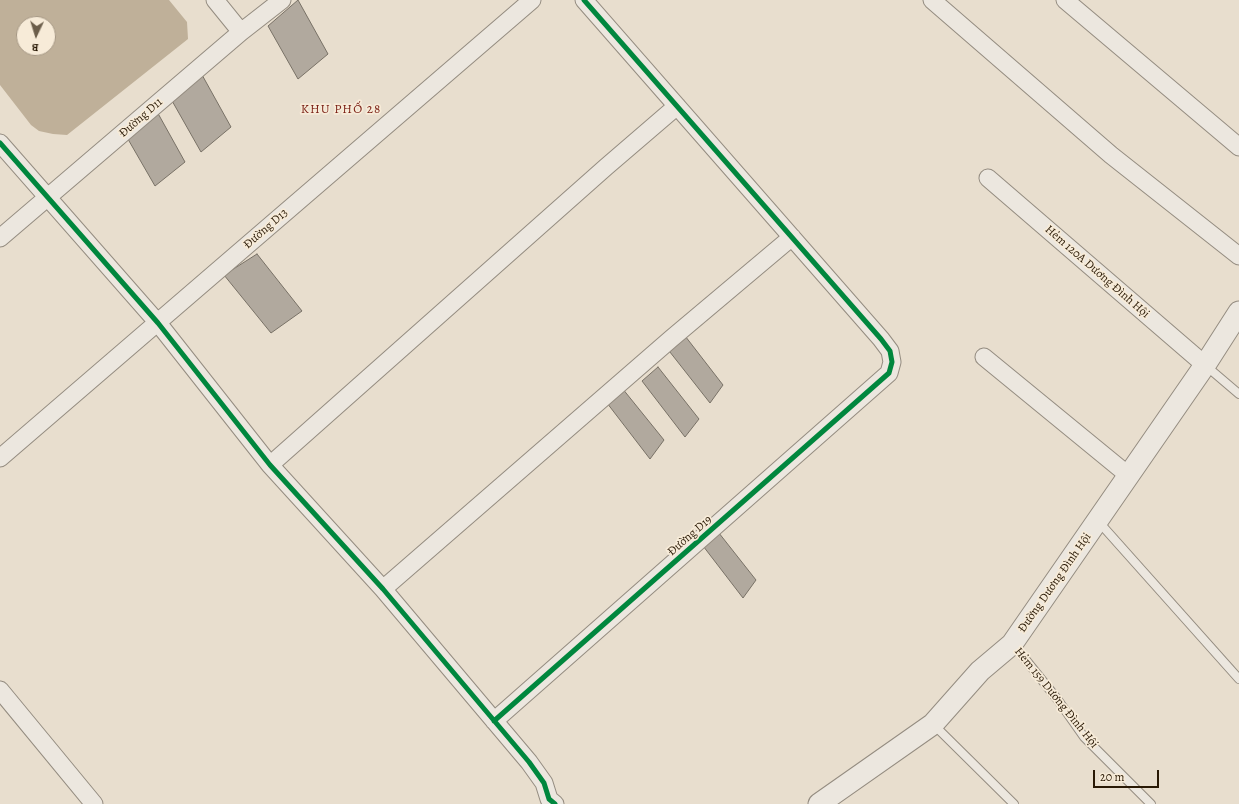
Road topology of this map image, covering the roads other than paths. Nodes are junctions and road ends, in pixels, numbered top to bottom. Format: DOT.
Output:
graph roads {
  1 [pos="215,0"];
  2 [pos="282,0"];
  3 [pos="532,0"];
  4 [pos="584,0"];
  5 [pos="932,0"];
  6 [pos="1067,1"];
  7 [pos="241,32"];
  8 [pos="677,106"];
  9 [pos="0,143"];
  10 [pos="1239,147"];
  11 [pos="988,178"];
  12 [pos="48,198"];
  13 [pos="792,237"];
  14 [pos="0,238"];
  15 [pos="1239,256"];
  16 [pos="1239,312"];
  17 [pos="158,323"];
  18 [pos="984,356"];
  19 [pos="1205,365"];
  20 [pos="1239,394"];
  21 [pos="0,458"];
  22 [pos="270,465"];
  23 [pos="1128,475"];
  24 [pos="1098,521"];
  25 [pos="383,589"];
  26 [pos="1012,644"];
  27 [pos="1239,679"];
  28 [pos="0,690"];
  29 [pos="494,721"];
  30 [pos="934,724"];
  31 [pos="550,802"];
  32 [pos="94,804"];
  33 [pos="819,804"];
  34 [pos="1014,804"];
  35 [pos="1151,804"];
  1 -- 7 [label="street"];
  2 -- 7 [label="street, Đường D11"];
  3 -- 17 [label="street, Đường D13"];
  4 -- 8 [label="street"];
  5 -- 15 [label="street"];
  6 -- 10 [label="street"];
  7 -- 12 [label="street, Đường D11"];
  8 -- 13 [label="street"];
  8 -- 22 [label="street"];
  9 -- 12 [label="street"];
  11 -- 19 [label="street, Hẻm 120A Dương Đình Hội"];
  12 -- 14 [label="street, Đường D11"];
  12 -- 17 [label="street"];
  13 -- 25 [label="street"];
  13 -- 29 [label="street, Đường D19"];
  16 -- 19 [label="street, Đường Dương Đình Hội"];
  17 -- 21 [label="street, Đường D13"];
  17 -- 22 [label="street"];
  18 -- 23 [label="street"];
  19 -- 20 [label="lane"];
  19 -- 23 [label="street, Đường Dương Đình Hội"];
  22 -- 25 [label="street"];
  23 -- 24 [label="street, Đường Dương Đình Hội"];
  24 -- 26 [label="street, Đường Dương Đình Hội"];
  24 -- 27 [label="lane"];
  25 -- 29 [label="street"];
  26 -- 30 [label="street, Đường Dương Đình Hội"];
  26 -- 35 [label="lane, Hẻm 159 Dương Đình Hội"];
  28 -- 32 [label="street"];
  29 -- 31 [label="street"];
  30 -- 33 [label="street, Đường Dương Đình Hội"];
  30 -- 34 [label="lane"];
}
